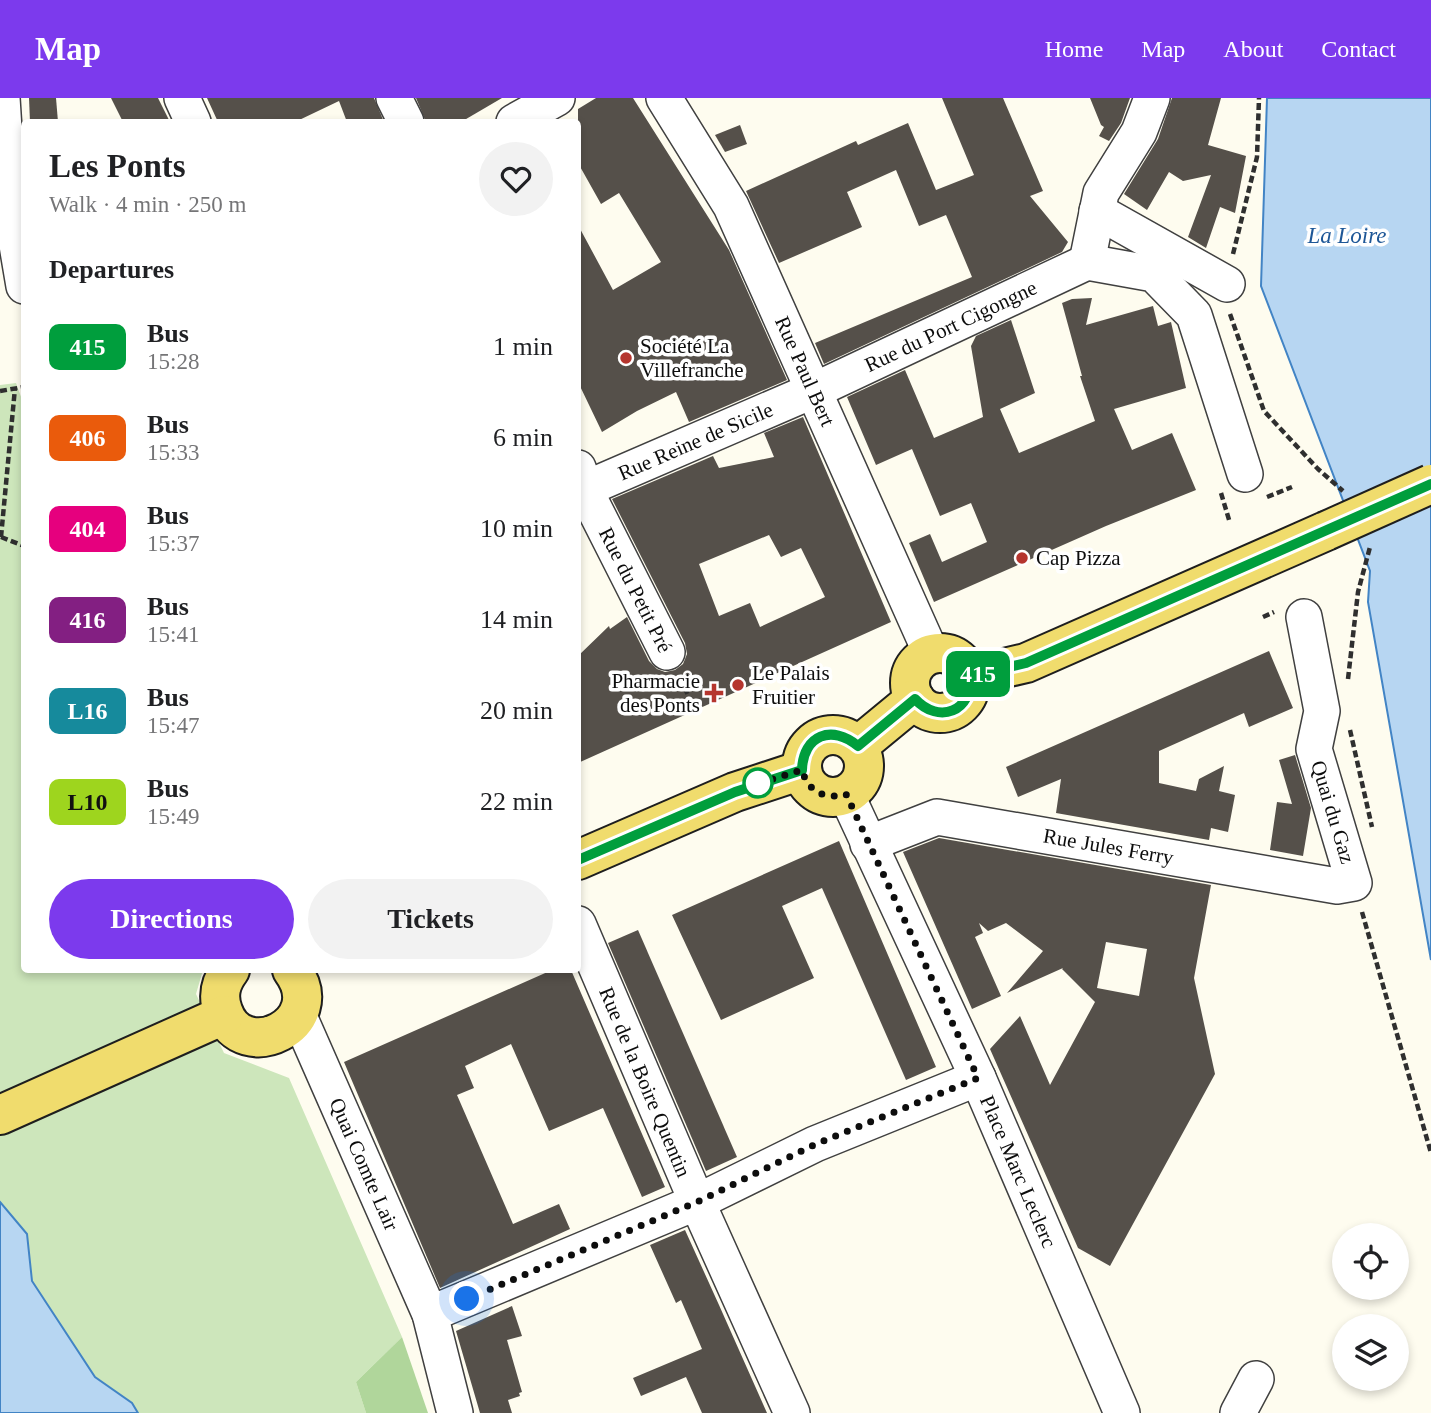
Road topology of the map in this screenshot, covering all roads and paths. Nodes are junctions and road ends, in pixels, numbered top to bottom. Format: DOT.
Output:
graph roads {
  1 [pos="2,98"];
  2 [pos="182,98"];
  3 [pos="394,98"];
  4 [pos="557,98"];
  5 [pos="664,98"];
  6 [pos="1152,98"];
  7 [pos="1259,98"];
  8 [pos="192,119"];
  9 [pos="404,119"];
  10 [pos="519,119"];
  11 [pos="1097,211"];
  12 [pos="1087,262"];
  13 [pos="21,268"];
  14 [pos="1227,284"];
  15 [pos="21,387"];
  16 [pos="15,388"];
  17 [pos="813,390"];
  18 [pos="0,391"];
  19 [pos="581,483"];
  20 [pos="1431,484"];
  21 [pos="581,485"];
  22 [pos="1292,486"];
  23 [pos="1252,487"];
  24 [pos="0,537"];
  25 [pos="21,544"];
  26 [pos="1304,617"];
  27 [pos="667,652"];
  28 [pos="931,653"];
  29 [pos="970,676"];
  30 [pos="915,699"];
  31 [pos="696,712"];
  32 [pos="858,746"];
  33 [pos="802,770"];
  34 [pos="846,794"];
  35 [pos="868,844"];
  36 [pos="581,859"];
  37 [pos="1354,883"];
  38 [pos="581,931"];
  39 [pos="228,973"];
  40 [pos="297,992"];
  41 [pos="224,1015"];
  42 [pos="978,1078"];
  43 [pos="0,1115"];
  44 [pos="697,1202"];
  45 [pos="430,1314"];
  46 [pos="1256,1379"];
  47 [pos="455,1413"];
  48 [pos="792,1413"];
  49 [pos="1122,1413"];
  50 [pos="1237,1413"];
  1 -- 13 [label="street"];
  2 -- 8 [label="street"];
  3 -- 9 [label="street"];
  4 -- 10 [label="street"];
  5 -- 17 [label="street, Rue Paul Bert"];
  6 -- 11 [label="street"];
  7 -- 14 [label="path"];
  11 -- 12 [label="street"];
  11 -- 14 [label="street"];
  12 -- 17 [label="street, Rue du Port Cigongne"];
  12 -- 23 [label="street"];
  15 -- 16 [label="path"];
  16 -- 18 [label="path"];
  16 -- 24 [label="path"];
  17 -- 19 [label="street, Rue Reine de Sicile"];
  17 -- 28 [label="street, Rue Paul Bert"];
  20 -- 29 [label="main road, bridge"];
  21 -- 27 [label="street, Rue du Petit Pré"];
  22 -- 23 [label="path"];
  24 -- 25 [label="path"];
  26 -- 37 [label="street, Quai du Gaz"];
  27 -- 31 [label="path, Rue du Petit Pré"];
  28 -- 29 [label="main road"];
  28 -- 30 [label="main road"];
  29 -- 30 [label="main road"];
  30 -- 32 [label="main road"];
  32 -- 33 [label="main road"];
  32 -- 34 [label="main road"];
  33 -- 34 [label="main road"];
  33 -- 36 [label="main road"];
  34 -- 35 [label="street"];
  35 -- 37 [label="street, Rue Jules Ferry"];
  35 -- 42 [label="street"];
  38 -- 44 [label="street, Rue de la Boire Quentin"];
  39 -- 41 [label="main road"];
  40 -- 41 [label="main road"];
  40 -- 45 [label="street, Quai Comte Lair"];
  41 -- 43 [label="main road"];
  42 -- 44 [label="street, Place Marc Leclerc"];
  42 -- 49 [label="street, Place Marc Leclerc"];
  44 -- 45 [label="street, Place Marc Leclerc"];
  44 -- 48 [label="street"];
  45 -- 47 [label="street, Quai Comte Lair"];
  46 -- 50 [label="street"];
}
